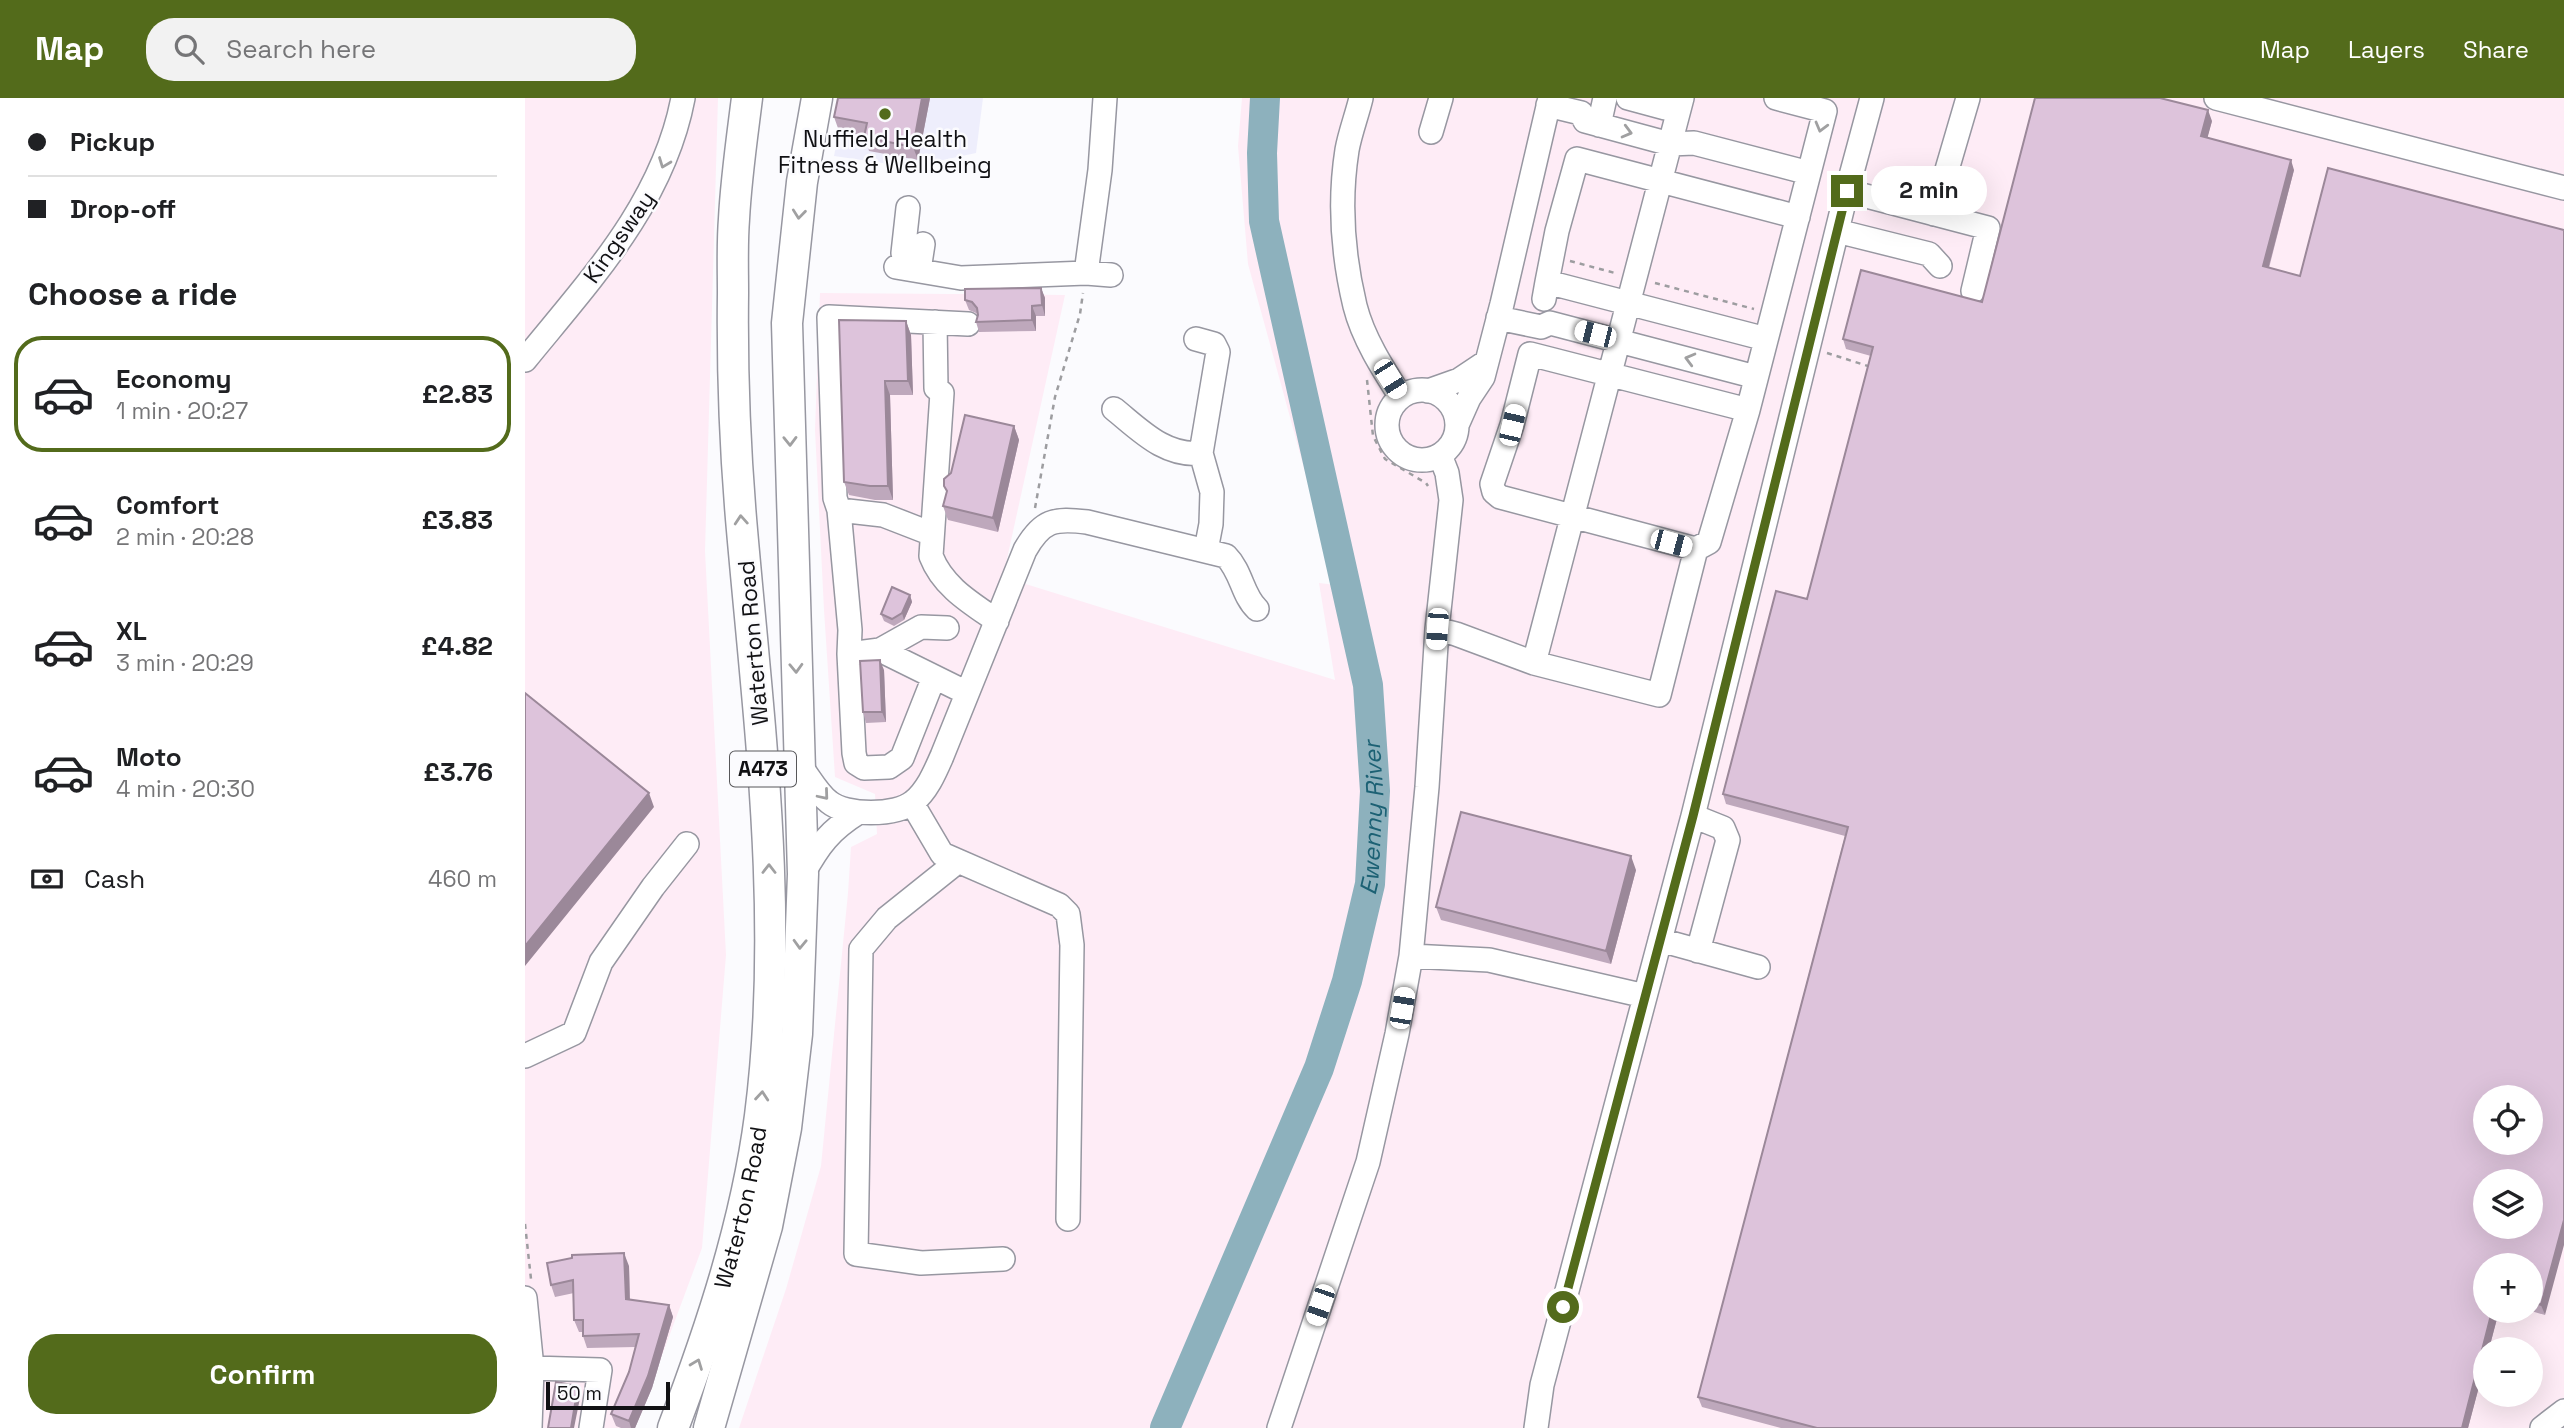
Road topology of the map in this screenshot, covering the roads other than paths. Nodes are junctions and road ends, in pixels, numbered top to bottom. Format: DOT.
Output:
graph roads {
  1 [pos="683,98"];
  2 [pos="747,98"];
  3 [pos="1105,98"];
  4 [pos="1361,98"];
  5 [pos="1441,98"];
  6 [pos="1595,98"];
  7 [pos="1605,98"];
  8 [pos="1628,98"];
  9 [pos="1668,98"];
  10 [pos="1682,98"];
  11 [pos="1776,98"];
  12 [pos="1872,98"];
  13 [pos="1968,98"];
  14 [pos="2216,98"];
  15 [pos="817,104"];
  16 [pos="1547,107"];
  17 [pos="1591,122"];
  18 [pos="1431,132"];
  19 [pos="1670,144"];
  20 [pos="1809,173"];
  21 [pos="1660,182"];
  22 [pos="2564,188"];
  23 [pos="1847,191"];
  24 [pos="908,208"];
  25 [pos="1934,214"];
  26 [pos="1798,217"];
  27 [pos="1837,231"];
  28 [pos="923,244"];
  29 [pos="1940,266"];
  30 [pos="908,269"];
  31 [pos="1086,273"];
  32 [pos="1111,275"];
  33 [pos="1973,291"];
  34 [pos="1628,303"];
  35 [pos="1500,311"];
  36 [pos="935,322"];
  37 [pos="968,324"];
  38 [pos="1196,339"];
  39 [pos="1766,339"];
  40 [pos="1617,340"];
  41 [pos="525,360"];
  42 [pos="1486,362"];
  43 [pos="1609,375"];
  44 [pos="1756,377"];
  45 [pos="1428,391"];
  46 [pos="1401,397"];
  47 [pos="1114,409"];
  48 [pos="1748,410"];
  49 [pos="1457,425"];
  50 [pos="1201,453"];
  51 [pos="1440,455"];
  52 [pos="839,510"];
  53 [pos="1573,517"];
  54 [pos="932,534"];
  55 [pos="1696,549"];
  56 [pos="1216,553"];
  57 [pos="1257,609"];
  58 [pos="997,621"];
  59 [pos="947,628"];
  60 [pos="1437,629"];
  61 [pos="880,650"];
  62 [pos="849,654"];
  63 [pos="1534,663"];
  64 [pos="934,677"];
  65 [pos="967,693"];
  66 [pos="799,763"];
  67 [pos="912,803"];
  68 [pos="859,812"];
  69 [pos="1693,816"];
  70 [pos="687,844"];
  71 [pos="957,862"];
  72 [pos="803,874"];
  73 [pos="1660,940"];
  74 [pos="1698,951"];
  75 [pos="1411,956"];
  76 [pos="1758,967"];
  77 [pos="1645,996"];
  78 [pos="525,1056"];
  79 [pos="1068,1219"];
  80 [pos="1003,1259"];
  81 [pos="525,1298"];
  82 [pos="532,1368"];
  83 [pos="2564,1411"];
  84 [pos="530,1428"];
  85 [pos="591,1428"];
  86 [pos="673,1428"];
  87 [pos="709,1428"];
  88 [pos="1279,1428"];
  89 [pos="1536,1428"];
  90 [pos="2542,1428"];
  1 -- 41 [label="street, Kingsway, one-way"];
  86 -- 2 [label="main road, Waterton Road / A473, one-way"];
  3 -- 31 [label="street"];
  4 -- 46 [label="street"];
  5 -- 18 [label="street"];
  6 -- 17 [label="street"];
  7 -- 17 [label="street"];
  8 -- 9 [label="street"];
  10 -- 19 [label="street"];
  11 -- 20 [label="street, one-way"];
  12 -- 23 [label="street"];
  13 -- 25 [label="street"];
  14 -- 22 [label="street"];
  15 -- 66 [label="main road, Waterton Road / A473, one-way"];
  16 -- 17 [label="street"];
  16 -- 35 [label="street"];
  17 -- 19 [label="street, one-way"];
  19 -- 20 [label="street"];
  19 -- 21 [label="street"];
  20 -- 26 [label="street"];
  21 -- 26 [label="street"];
  21 -- 34 [label="street"];
  21 -- 34 [label="street"];
  23 -- 25 [label="street"];
  23 -- 27 [label="street"];
  24 -- 30 [label="street"];
  25 -- 33 [label="street"];
  26 -- 39 [label="street"];
  27 -- 29 [label="street"];
  27 -- 69 [label="street"];
  28 -- 30 [label="street"];
  30 -- 31 [label="street"];
  31 -- 32 [label="street"];
  34 -- 39 [label="street"];
  34 -- 40 [label="street"];
  35 -- 40 [label="street"];
  35 -- 42 [label="street"];
  36 -- 37 [label="street"];
  36 -- 52 [label="street"];
  36 -- 54 [label="street"];
  38 -- 50 [label="street"];
  39 -- 44 [label="street"];
  40 -- 43 [label="street"];
  44 -- 40 [label="street, one-way"];
  42 -- 45 [label="street"];
  42 -- 49 [label="street"];
  43 -- 48 [label="street"];
  43 -- 53 [label="street"];
  43 -- 53 [label="street"];
  44 -- 48 [label="street"];
  45 -- 46 [label="street"];
  45 -- 49 [label="street"];
  46 -- 51 [label="street"];
  47 -- 50 [label="street"];
  48 -- 55 [label="street"];
  49 -- 51 [label="street"];
  50 -- 56 [label="street"];
  51 -- 60 [label="street"];
  52 -- 54 [label="street"];
  52 -- 62 [label="street"];
  53 -- 55 [label="street"];
  53 -- 63 [label="street"];
  54 -- 58 [label="street"];
  55 -- 63 [label="street"];
  56 -- 57 [label="street"];
  56 -- 58 [label="street"];
  58 -- 65 [label="street"];
  59 -- 61 [label="street"];
  60 -- 63 [label="street"];
  60 -- 75 [label="street"];
  61 -- 62 [label="street"];
  61 -- 64 [label="street"];
  62 -- 64 [label="street"];
  64 -- 65 [label="street"];
  65 -- 67 [label="street"];
  66 -- 68 [label="street, one-way"];
  66 -- 72 [label="main road, Waterton Road / A473"];
  67 -- 68 [label="street"];
  67 -- 71 [label="street"];
  68 -- 72 [label="street"];
  69 -- 73 [label="street"];
  69 -- 74 [label="street"];
  70 -- 78 [label="street"];
  71 -- 79 [label="street"];
  71 -- 80 [label="street"];
  72 -- 87 [label="main road, Waterton Road / A473, one-way"];
  73 -- 74 [label="street"];
  73 -- 77 [label="street"];
  74 -- 76 [label="street"];
  75 -- 77 [label="street"];
  75 -- 88 [label="street"];
  77 -- 89 [label="street"];
  81 -- 82 [label="street"];
  82 -- 84 [label="street"];
  82 -- 85 [label="street"];
  83 -- 90 [label="street"];
}
